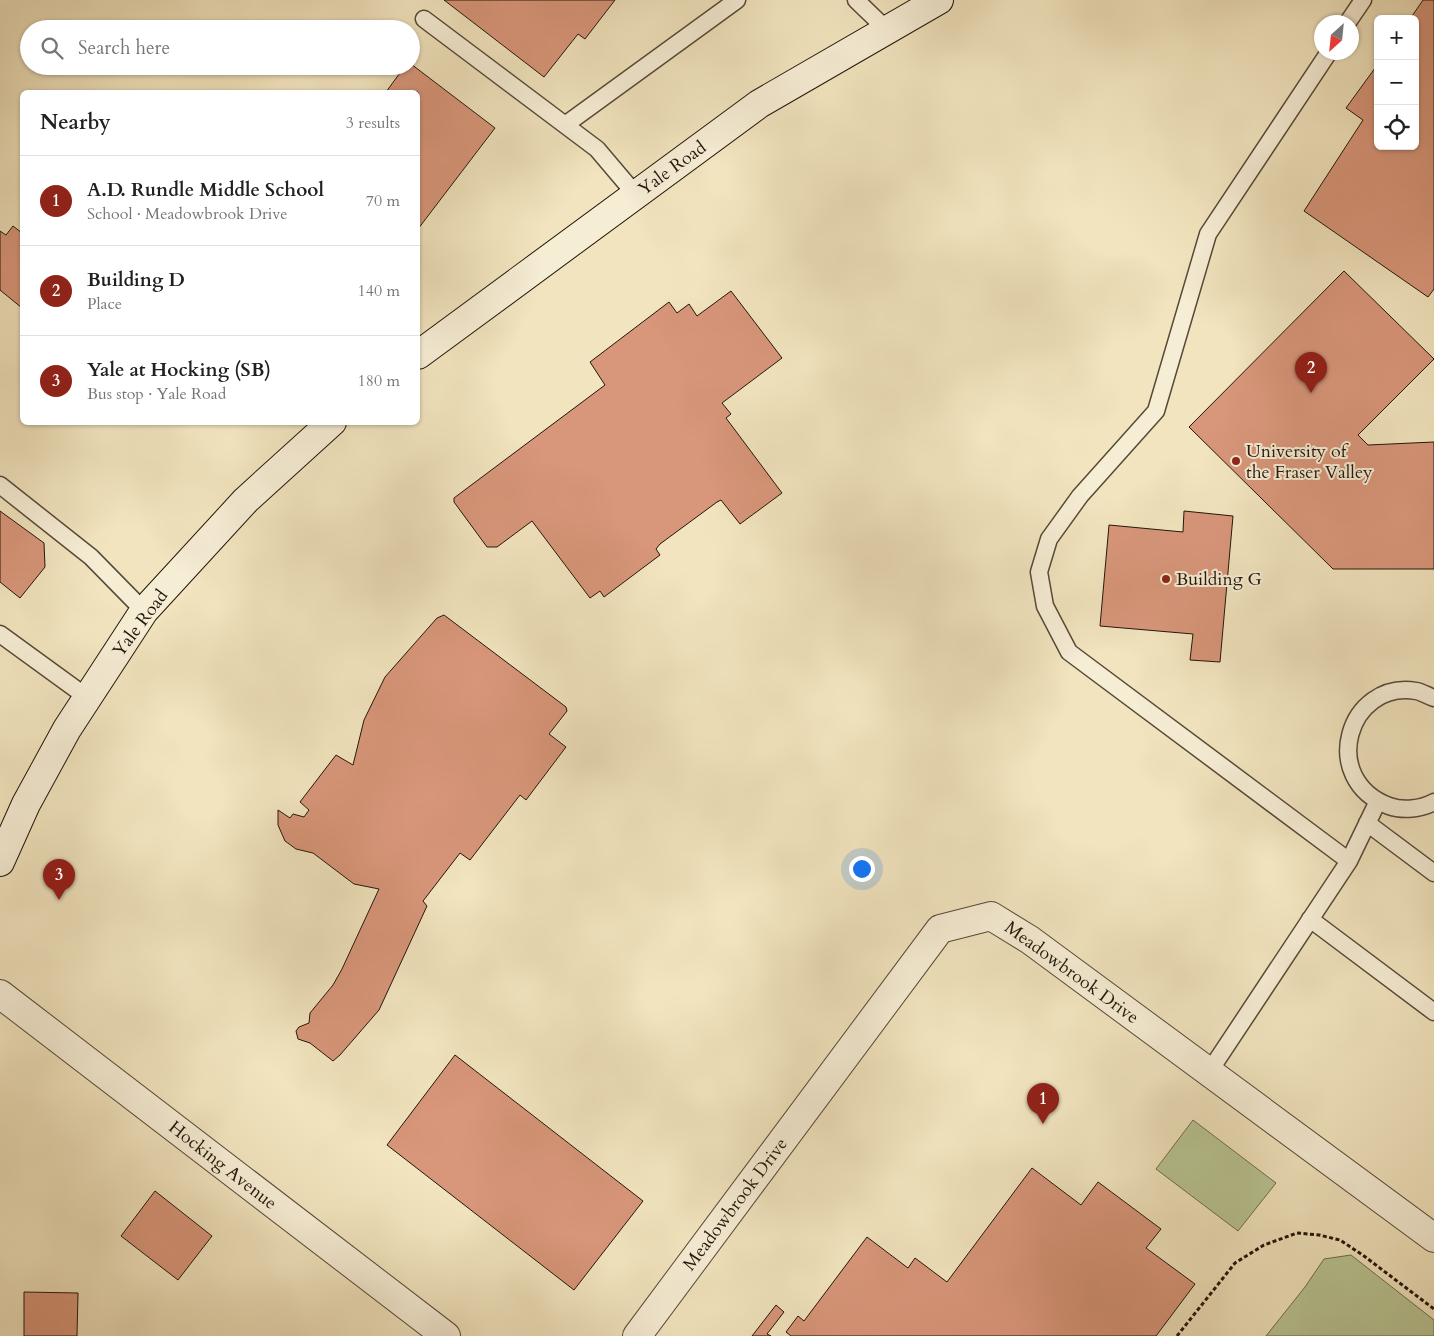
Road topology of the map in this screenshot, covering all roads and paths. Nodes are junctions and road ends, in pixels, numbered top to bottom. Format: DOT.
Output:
graph roads {
  1 [pos="737,0"];
  2 [pos="856,0"];
  3 [pos="939,0"];
  4 [pos="1363,0"];
  5 [pos="1353,15"];
  6 [pos="424,19"];
  7 [pos="886,30"];
  8 [pos="1323,60"];
  9 [pos="565,125"];
  10 [pos="636,195"];
  11 [pos="420,354"];
  12 [pos="329,425"];
  13 [pos="0,485"];
  14 [pos="144,611"];
  15 [pos="0,634"];
  16 [pos="88,698"];
  17 [pos="1434,698"];
  18 [pos="1378,801"];
  19 [pos="1434,802"];
  20 [pos="1367,823"];
  21 [pos="1349,861"];
  22 [pos="0,862"];
  23 [pos="1434,873"];
  24 [pos="1310,919"];
  25 [pos="0,994"];
  26 [pos="1434,1012"];
  27 [pos="1209,1072"];
  28 [pos="1434,1238"];
  29 [pos="1434,1309"];
  30 [pos="446,1336"];
  31 [pos="637,1336"];
  32 [pos="1177,1336"];
  1 -- 9 [label="lane"];
  2 -- 7 [label="lane"];
  3 -- 7 [label="street, Yale Road"];
  4 -- 5 [label="lane"];
  6 -- 9 [label="lane"];
  7 -- 10 [label="street, Yale Road"];
  8 -- 21 [label="lane"];
  9 -- 10 [label="lane"];
  10 -- 11 [label="street, Yale Road"];
  12 -- 14 [label="street, Yale Road"];
  13 -- 14 [label="lane"];
  14 -- 16 [label="street, Yale Road"];
  15 -- 16 [label="lane"];
  16 -- 22 [label="street, Yale Road"];
  17 -- 18 [label="lane"];
  18 -- 19 [label="lane"];
  18 -- 20 [label="lane"];
  20 -- 21 [label="lane"];
  20 -- 23 [label="lane"];
  21 -- 24 [label="lane"];
  24 -- 26 [label="lane"];
  24 -- 27 [label="lane"];
  25 -- 30 [label="street, Hocking Avenue"];
  27 -- 28 [label="street, Meadowbrook Drive"];
  27 -- 31 [label="street, Meadowbrook Drive"];
  29 -- 32 [label="path"];
}
